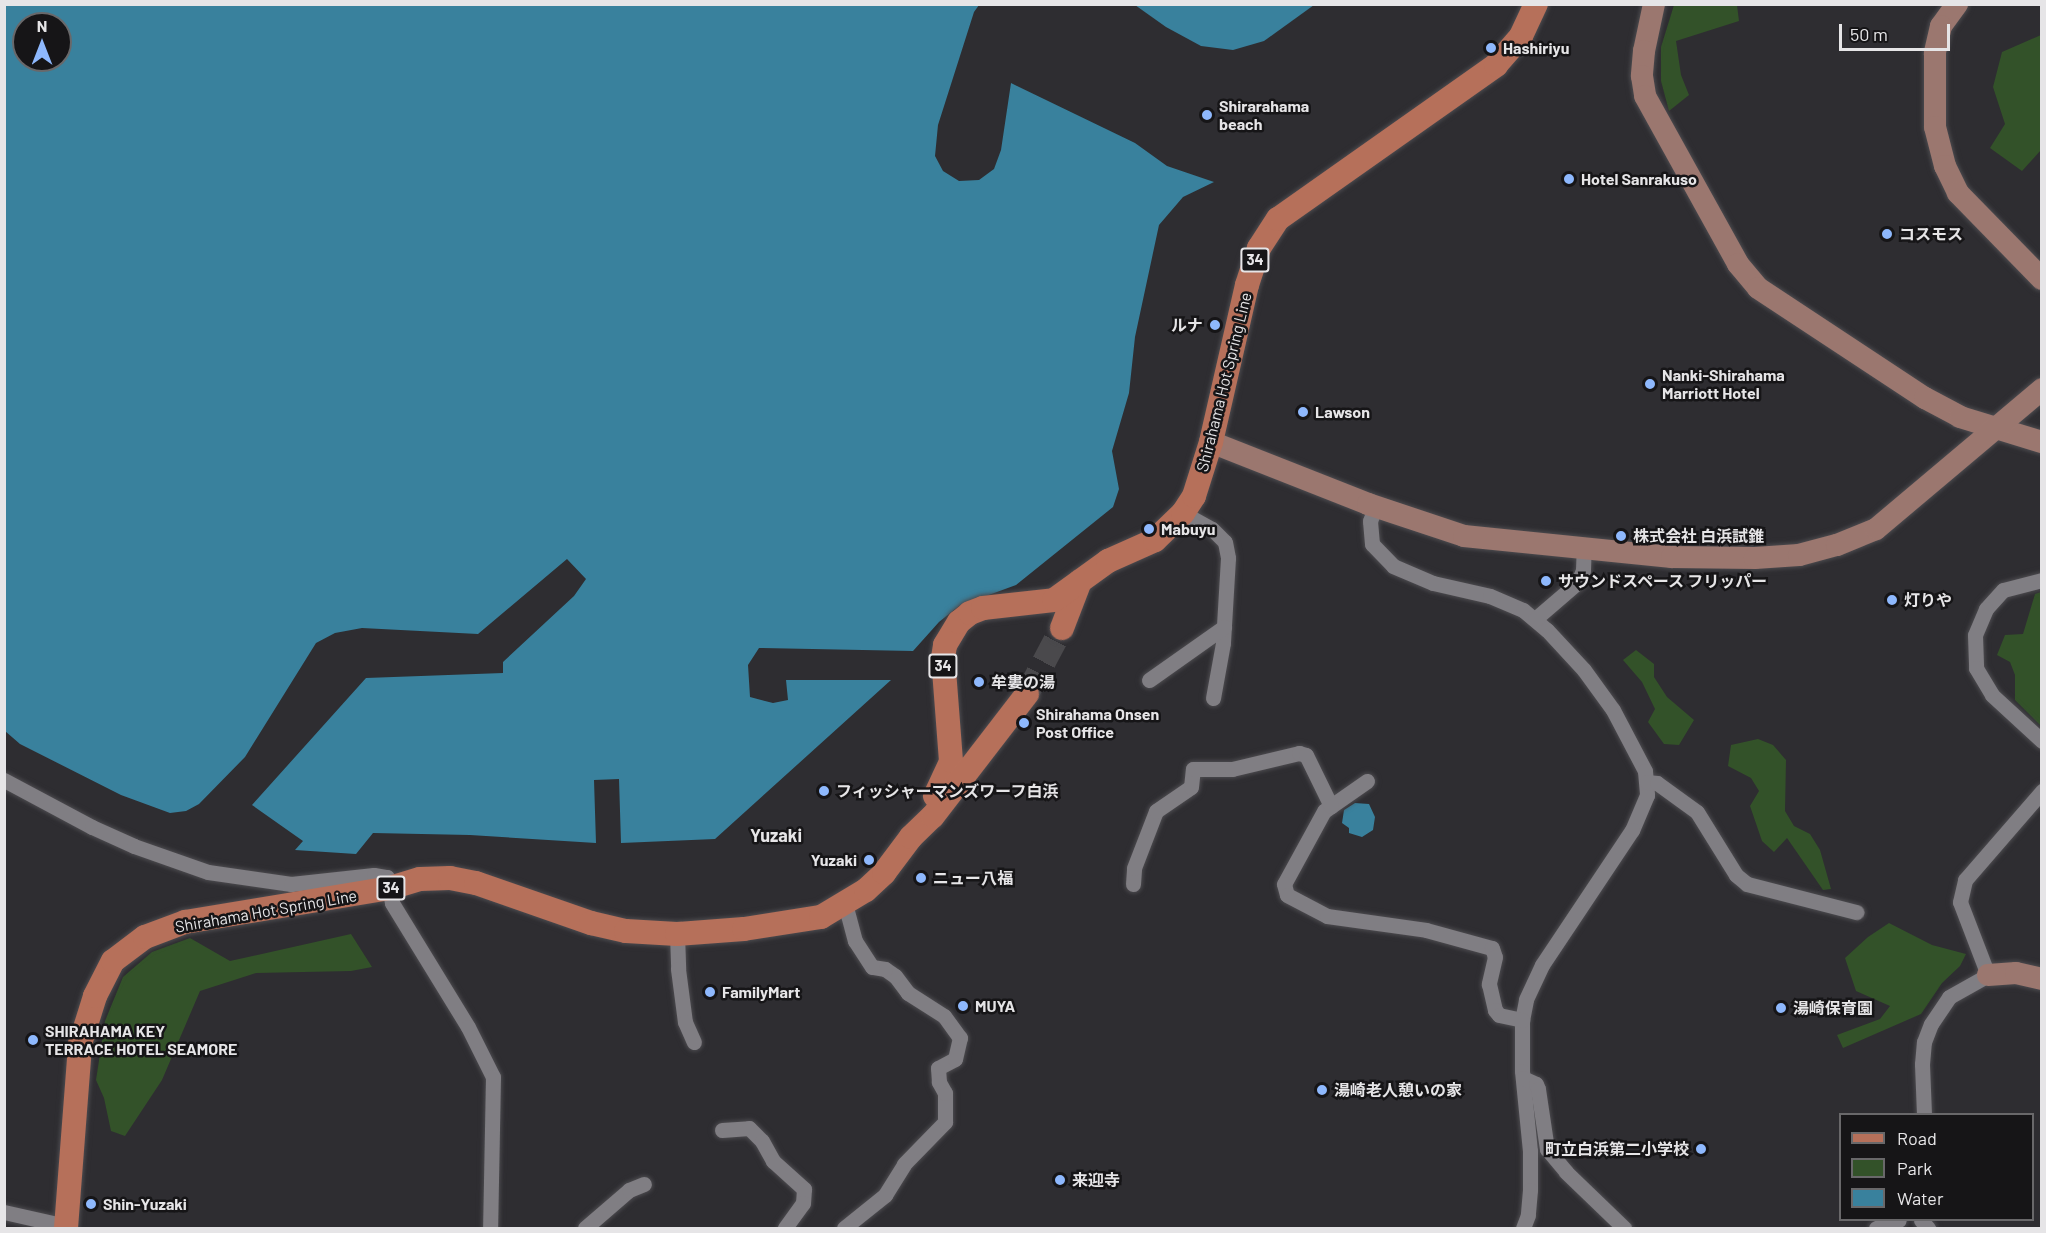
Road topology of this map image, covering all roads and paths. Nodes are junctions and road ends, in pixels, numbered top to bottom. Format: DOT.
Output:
graph roads {
  1 [pos="1536,4"];
  2 [pos="1654,4"];
  3 [pos="1958,4"];
  4 [pos="2042,279"];
  5 [pos="2042,388"];
  6 [pos="1997,428"];
  7 [pos="1212,442"];
  8 [pos="2042,442"];
  9 [pos="1376,506"];
  10 [pos="1183,513"];
  11 [pos="1584,547"];
  12 [pos="1081,579"];
  13 [pos="2042,580"];
  14 [pos="1535,619"];
  15 [pos="1062,627"];
  16 [pos="1224,627"];
  17 [pos="1149,680"];
  18 [pos="1027,694"];
  19 [pos="1213,698"];
  20 [pos="2042,741"];
  21 [pos="4,780"];
  22 [pos="1367,781"];
  23 [pos="1647,782"];
  24 [pos="2042,791"];
  25 [pos="1331,806"];
  26 [pos="911,837"];
  27 [pos="1133,884"];
  28 [pos="390,888"];
  29 [pos="844,904"];
  30 [pos="1856,912"];
  31 [pos="677,934"];
  32 [pos="1988,975"];
  33 [pos="2042,980"];
  34 [pos="1522,1020"];
  35 [pos="694,1042"];
  36 [pos="1523,1078"];
  37 [pos="1924,1113"];
  38 [pos="722,1130"];
  39 [pos="644,1184"];
  40 [pos="4,1212"];
  41 [pos="1896,1221"];
  42 [pos="66,1227"];
  43 [pos="490,1228"];
  44 [pos="585,1228"];
  45 [pos="785,1228"];
  46 [pos="844,1228"];
  47 [pos="1522,1228"];
  48 [pos="1624,1228"];
  49 [pos="1876,1228"];
  1 -- 7 [label="main road, Shirahama Hot Spring Line / 34"];
  2 -- 6 [label="street"];
  3 -- 4 [label="street"];
  5 -- 6 [label="street"];
  6 -- 8 [label="street"];
  6 -- 11 [label="street"];
  7 -- 9 [label="street"];
  7 -- 10 [label="main road, Shirahama Hot Spring Line / 34"];
  9 -- 11 [label="street"];
  9 -- 14 [label="street"];
  10 -- 12 [label="main road, Shirahama Hot Spring Line / 34"];
  10 -- 16 [label="street"];
  11 -- 14 [label="street"];
  12 -- 15 [label="main road"];
  12 -- 26 [label="main road, Shirahama Hot Spring Line / 34"];
  13 -- 20 [label="street"];
  14 -- 23 [label="street"];
  16 -- 17 [label="street"];
  16 -- 19 [label="street"];
  18 -- 26 [label="main road, Shirahama Hot Spring Line / 34"];
  21 -- 28 [label="street"];
  22 -- 25 [label="street"];
  23 -- 30 [label="street"];
  23 -- 34 [label="street"];
  24 -- 32 [label="street"];
  25 -- 27 [label="street"];
  25 -- 34 [label="street"];
  26 -- 29 [label="main road, Shirahama Hot Spring Line / 34"];
  28 -- 31 [label="main road, Shirahama Hot Spring Line / 34"];
  28 -- 42 [label="main road, Shirahama Hot Spring Line / 34"];
  28 -- 43 [label="street"];
  29 -- 31 [label="main road, Shirahama Hot Spring Line / 34"];
  29 -- 46 [label="street"];
  31 -- 35 [label="street"];
  32 -- 33 [label="street"];
  32 -- 37 [label="street"];
  34 -- 36 [label="street"];
  36 -- 47 [label="street"];
  36 -- 48 [label="street"];
  38 -- 45 [label="street"];
  39 -- 44 [label="street"];
  40 -- 42 [label="street"];
  41 -- 49 [label="street"];
}
